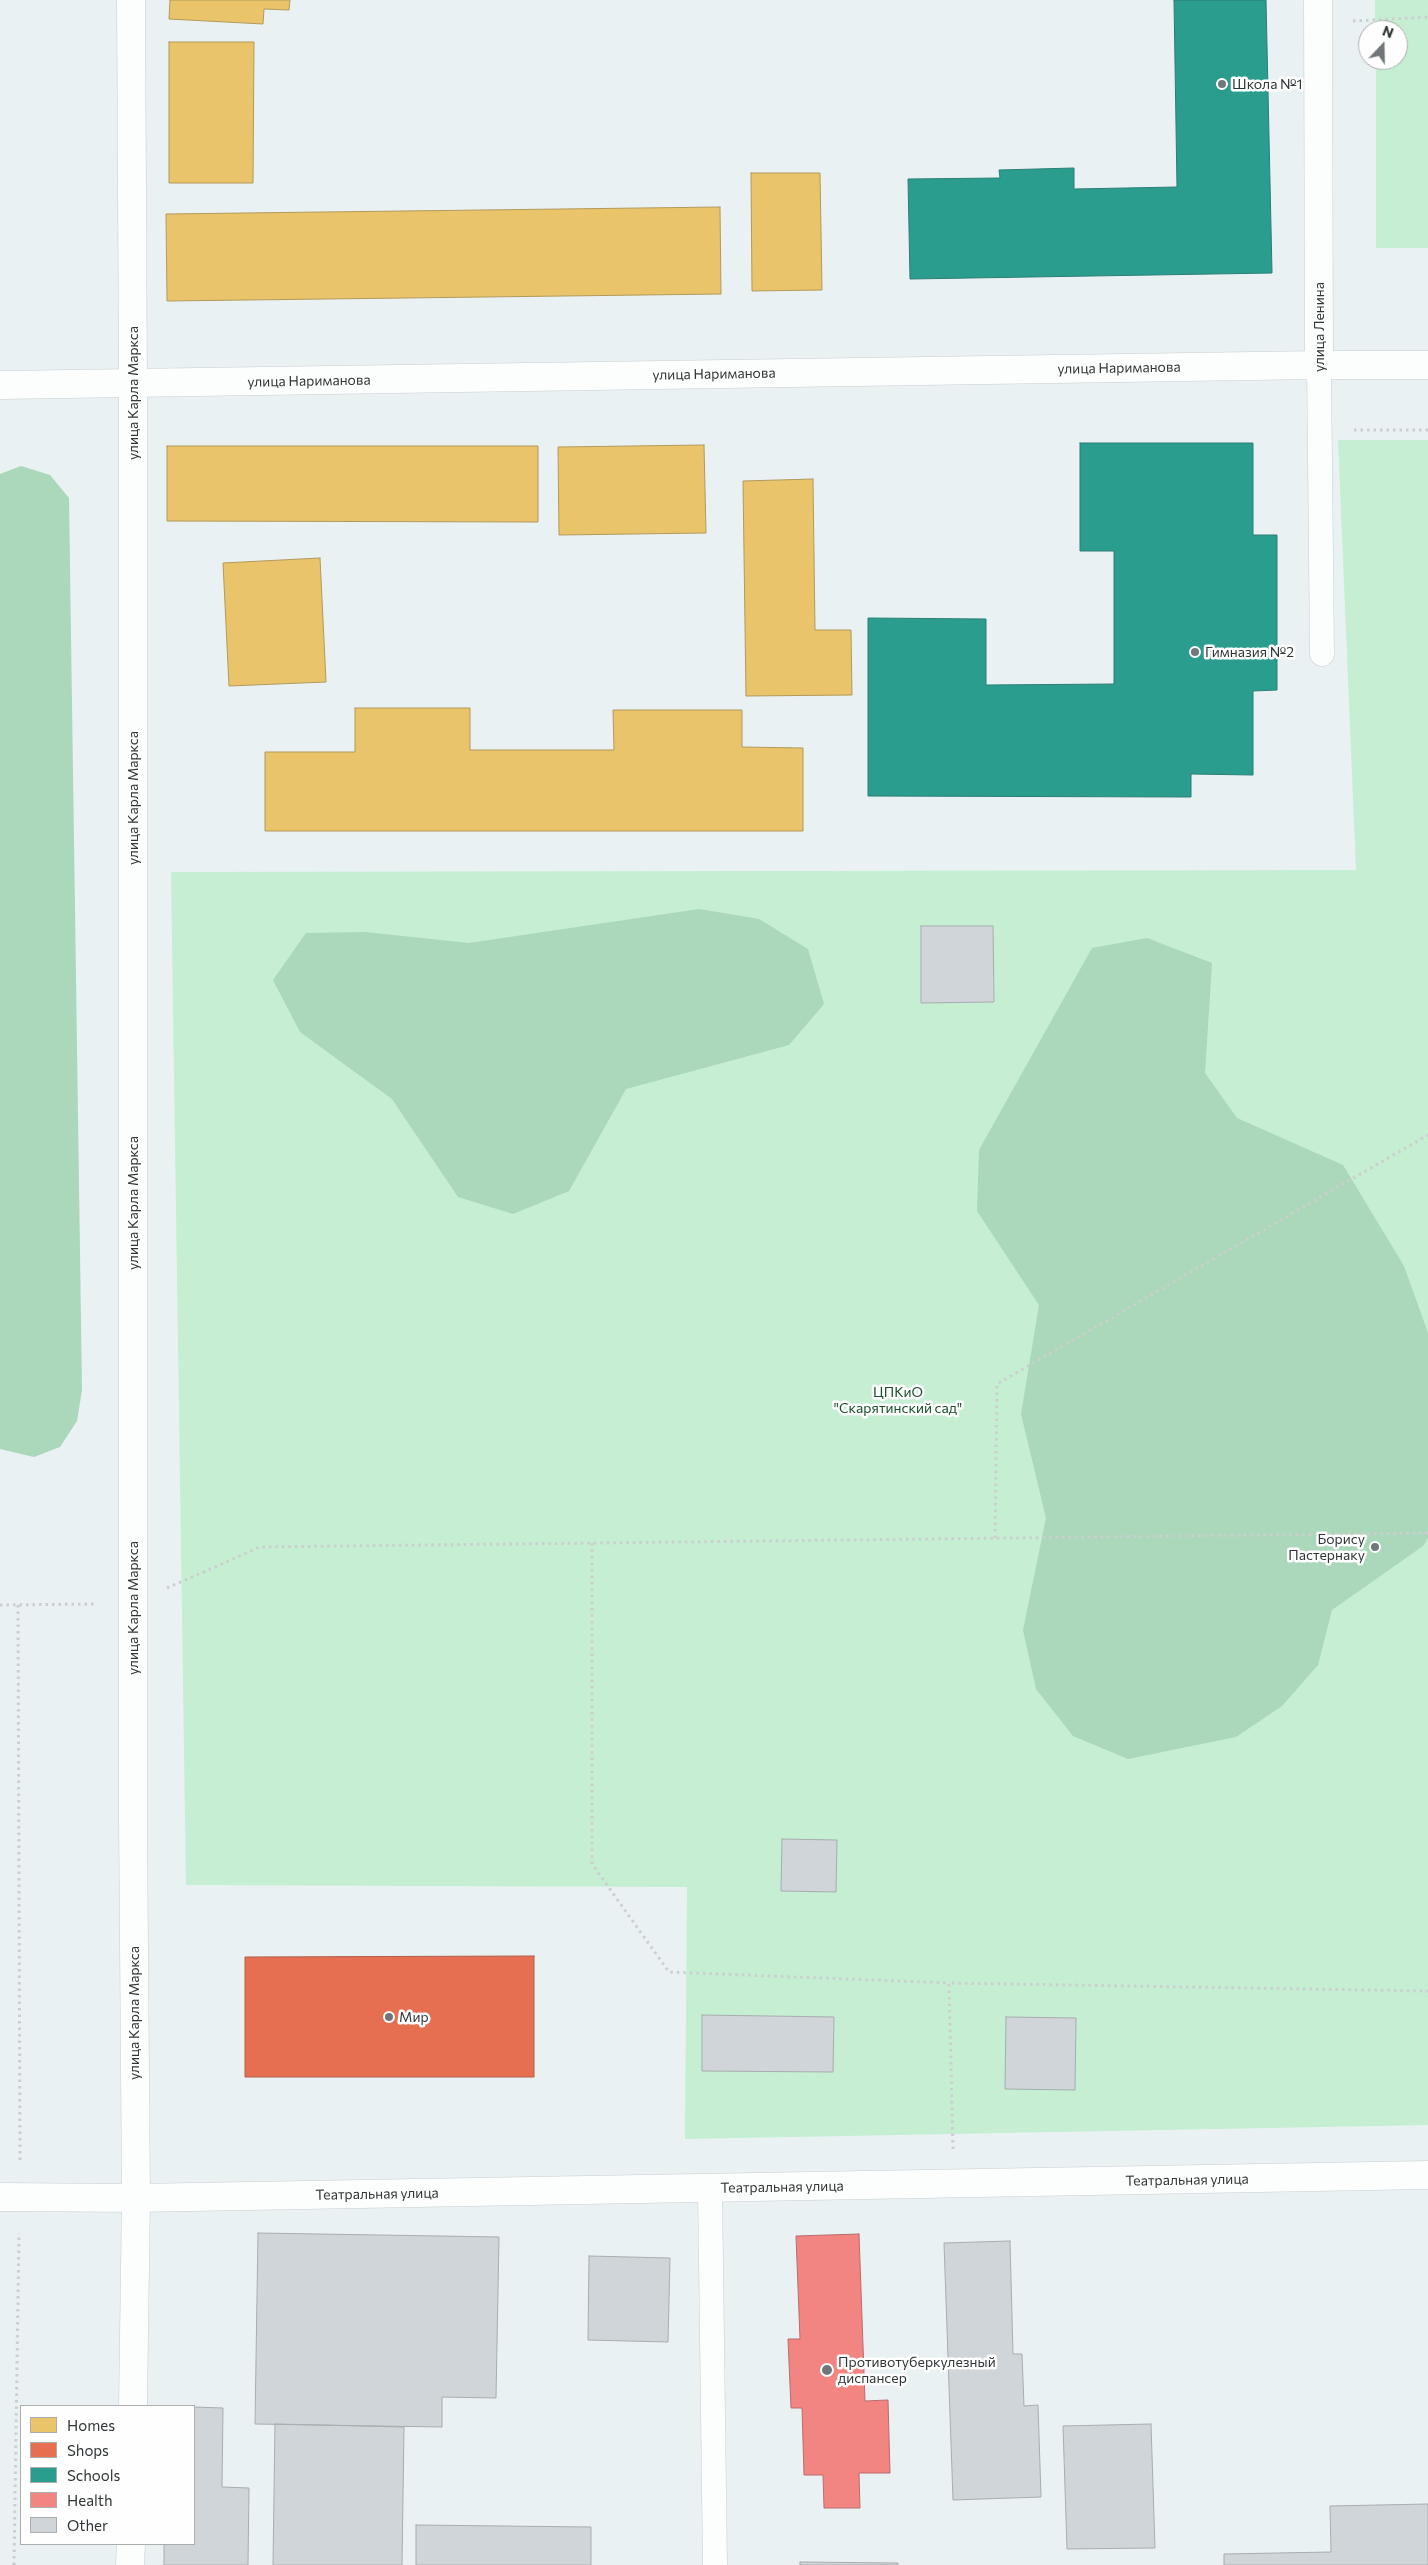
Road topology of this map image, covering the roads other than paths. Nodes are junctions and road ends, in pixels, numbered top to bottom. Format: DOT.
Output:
graph roads {
  1 [pos="131,0"];
  2 [pos="1318,12"];
  3 [pos="1319,365"];
  4 [pos="1428,365"];
  5 [pos="134,383"];
  6 [pos="0,385"];
  7 [pos="1322,654"];
  8 [pos="1428,2175"];
  9 [pos="710,2188"];
  10 [pos="10,2197"];
  11 [pos="136,2198"];
  12 [pos="133,2405"];
  13 [pos="131,2545"];
  14 [pos="130,2565"];
  15 [pos="715,2565"];
  1 -- 5 [label="street, улица Карла Маркса"];
  2 -- 3 [label="street, улица Ленина"];
  3 -- 4 [label="street, улица Нариманова"];
  3 -- 5 [label="street, улица Нариманова"];
  3 -- 7 [label="lane, улица Ленина"];
  5 -- 6 [label="street, улица Нариманова"];
  5 -- 11 [label="street, улица Карла Маркса"];
  8 -- 9 [label="street, Театральная улица"];
  9 -- 11 [label="street, Театральная улица"];
  9 -- 15 [label="lane"];
  10 -- 11 [label="street, Театральная улица"];
  11 -- 12 [label="street, улица Карла Маркса"];
  13 -- 14 [label="street"];
}
